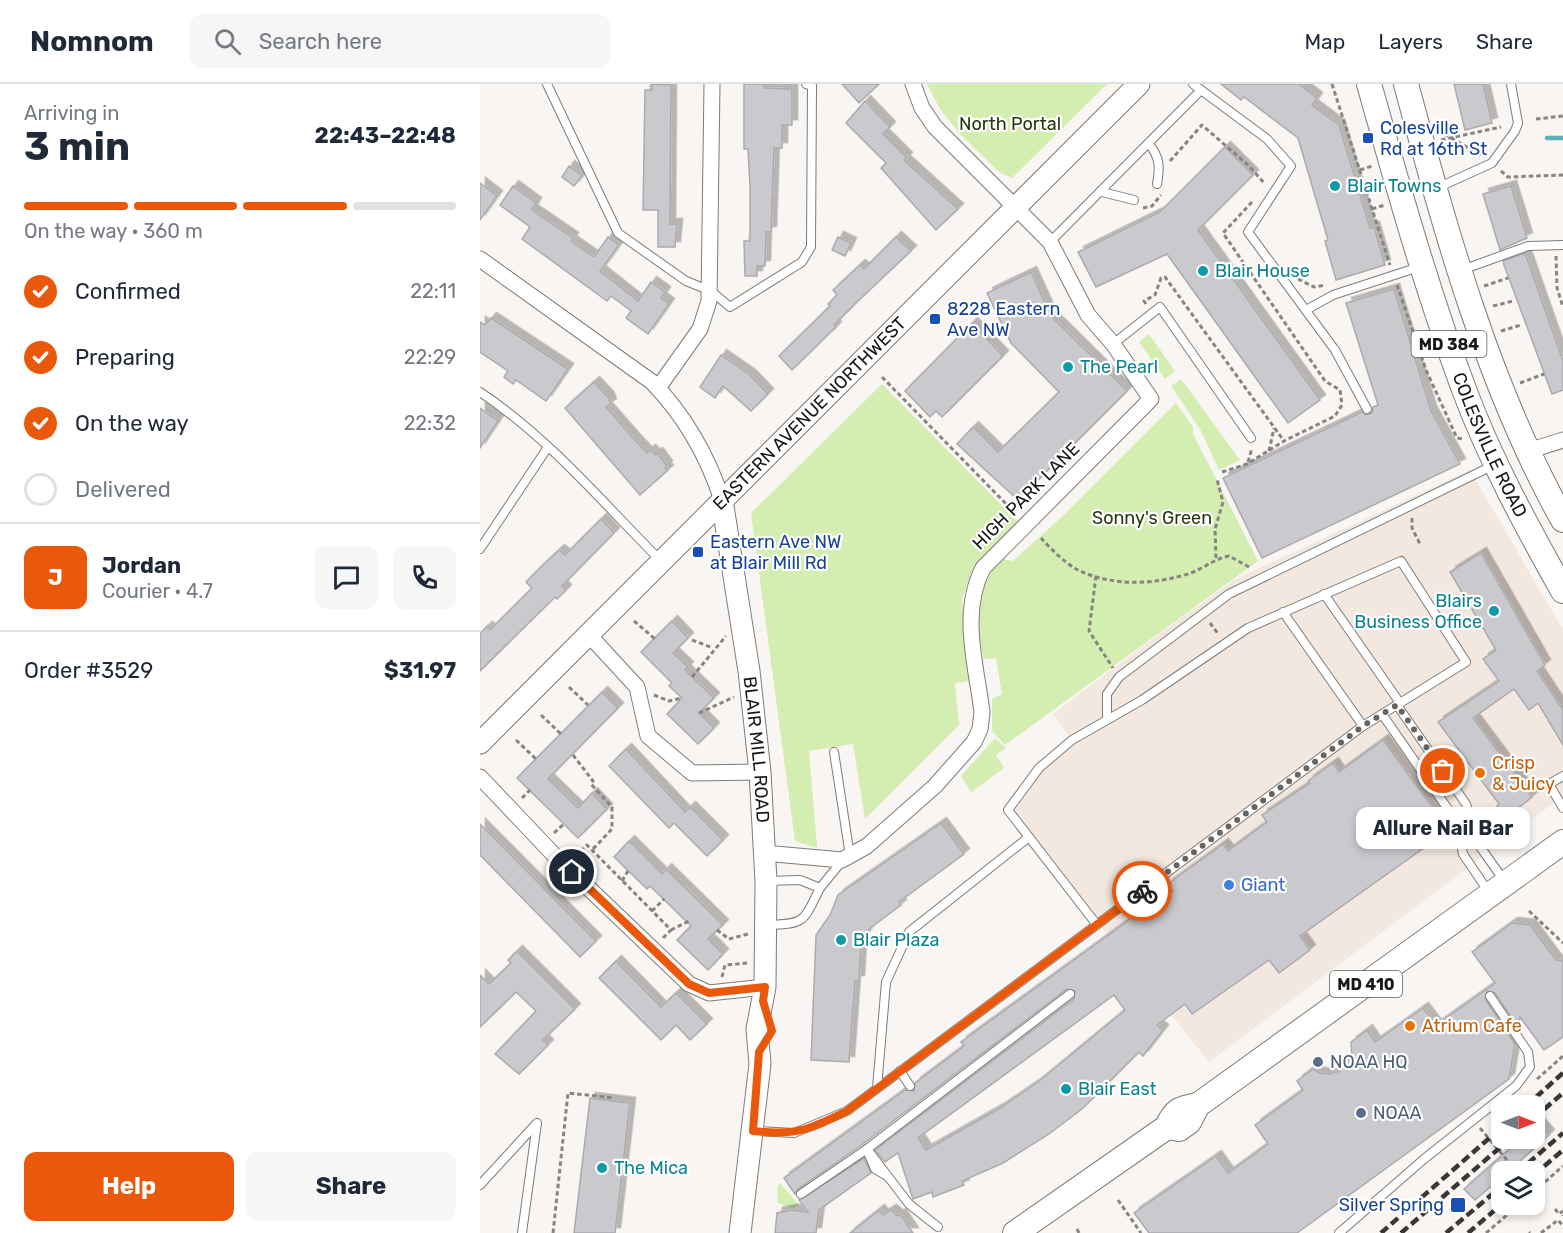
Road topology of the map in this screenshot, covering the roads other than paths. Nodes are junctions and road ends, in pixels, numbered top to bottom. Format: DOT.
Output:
graph roads {
  1 [pos="547,84"];
  2 [pos="712,84"];
  3 [pos="806,84"];
  4 [pos="913,84"];
  5 [pos="1139,84"];
  6 [pos="1193,84"];
  7 [pos="1369,84"];
  8 [pos="1406,84"];
  9 [pos="1511,84"];
  10 [pos="1201,90"];
  11 [pos="1149,144"];
  12 [pos="1156,184"];
  13 [pos="1435,189"];
  14 [pos="1102,192"];
  15 [pos="1134,200"];
  16 [pos="1014,207"];
  17 [pos="1050,242"];
  18 [pos="1560,245"];
  19 [pos="480,259"];
  20 [pos="1423,266"];
  21 [pos="1461,270"];
  22 [pos="711,291"];
  23 [pos="1306,310"];
  24 [pos="1113,345"];
  25 [pos="658,388"];
  26 [pos="480,392"];
  27 [pos="1368,409"];
  28 [pos="1563,440"];
  29 [pos="1252,442"];
  30 [pos="548,447"];
  31 [pos="1528,451"];
  32 [pos="1496,464"];
  33 [pos="722,500"];
  34 [pos="1563,520"];
  35 [pos="480,549"];
  36 [pos="662,561"];
  37 [pos="1563,591"];
  38 [pos="1324,594"];
  39 [pos="1283,612"];
  40 [pos="590,635"];
  41 [pos="1398,704"];
  42 [pos="1382,714"];
  43 [pos="1107,719"];
  44 [pos="1363,726"];
  45 [pos="480,743"];
  46 [pos="834,752"];
  47 [pos="760,772"];
  48 [pos="1563,776"];
  49 [pos="480,777"];
  50 [pos="1563,808"];
  51 [pos="1029,837"];
  52 [pos="1563,842"];
  53 [pos="764,852"];
  54 [pos="846,858"];
  55 [pos="766,881"];
  56 [pos="820,888"];
  57 [pos="1498,889"];
  58 [pos="1097,925"];
  59 [pos="757,930"];
  60 [pos="764,994"];
  61 [pos="1070,994"];
  62 [pos="1490,996"];
  63 [pos="900,1071"];
  64 [pos="910,1086"];
  65 [pos="877,1088"];
  66 [pos="753,1131"];
  67 [pos="867,1149"];
  68 [pos="480,1185"];
  69 [pos="801,1194"];
  70 [pos="938,1227"];
  71 [pos="522,1233"];
  72 [pos="740,1233"];
  73 [pos="1015,1233"];
  74 [pos="1339,1233"];
  1 -- 22 [label="lane"];
  2 -- 22 [label="street"];
  3 -- 22 [label="lane"];
  4 -- 16 [label="street"];
  5 -- 16 [label="street, EASTERN AVENUE NORTHWEST"];
  6 -- 10 [label="lane"];
  7 -- 20 [label="main road, COLESVILLE ROAD / MD 384"];
  8 -- 13 [label="main road, COLESVILLE ROAD / MD 384"];
  9 -- 13 [label="lane"];
  10 -- 11 [label="lane"];
  10 -- 23 [label="lane"];
  11 -- 12 [label="lane"];
  11 -- 14 [label="lane"];
  13 -- 21 [label="main road, COLESVILLE ROAD / MD 384"];
  14 -- 15 [label="lane"];
  14 -- 17 [label="lane"];
  16 -- 17 [label="street"];
  16 -- 33 [label="street, EASTERN AVENUE NORTHWEST"];
  17 -- 24 [label="street"];
  18 -- 21 [label="lane"];
  19 -- 25 [label="street"];
  20 -- 23 [label="lane"];
  20 -- 32 [label="main road, COLESVILLE ROAD / MD 384"];
  21 -- 31 [label="main road, COLESVILLE ROAD / MD 384"];
  22 -- 25 [label="street"];
  23 -- 27 [label="lane"];
  24 -- 29 [label="lane"];
  24 -- 54 [label="street, HIGH PARK LANE"];
  25 -- 33 [label="street"];
  26 -- 30 [label="lane"];
  28 -- 31 [label="street"];
  30 -- 35 [label="lane"];
  30 -- 36 [label="lane"];
  31 -- 34 [label="main road, COLESVILLE ROAD / MD 384"];
  32 -- 37 [label="main road, COLESVILLE ROAD / MD 384"];
  32 -- 43 [label="lane"];
  33 -- 36 [label="street, EASTERN AVENUE NORTHWEST"];
  33 -- 47 [label="street, BLAIR MILL ROAD"];
  36 -- 40 [label="street, EASTERN AVENUE NORTHWEST"];
  38 -- 39 [label="lane"];
  38 -- 41 [label="lane"];
  38 -- 41 [label="lane"];
  39 -- 43 [label="lane"];
  39 -- 44 [label="lane"];
  40 -- 45 [label="street, EASTERN AVENUE NORTHWEST"];
  40 -- 47 [label="street"];
  41 -- 42 [label="lane"];
  41 -- 57 [label="lane"];
  42 -- 44 [label="lane"];
  42 -- 57 [label="lane"];
  43 -- 51 [label="lane"];
  44 -- 58 [label="lane"];
  46 -- 54 [label="lane"];
  47 -- 53 [label="street, BLAIR MILL ROAD"];
  48 -- 50 [label="lane"];
  49 -- 60 [label="street"];
  51 -- 58 [label="lane"];
  51 -- 65 [label="lane"];
  52 -- 57 [label="main road, MD 410"];
  53 -- 54 [label="street"];
  53 -- 55 [label="street, BLAIR MILL ROAD"];
  54 -- 56 [label="lane"];
  55 -- 56 [label="lane"];
  55 -- 59 [label="street, BLAIR MILL ROAD"];
  56 -- 59 [label="lane"];
  57 -- 73 [label="main road, MD 410"];
  58 -- 63 [label="lane"];
  59 -- 60 [label="street, BLAIR MILL ROAD"];
  60 -- 66 [label="street, BLAIR MILL ROAD"];
  61 -- 67 [label="lane"];
  62 -- 74 [label="lane"];
  63 -- 64 [label="lane"];
  63 -- 65 [label="lane"];
  65 -- 66 [label="lane"];
  66 -- 72 [label="street, BLAIR MILL ROAD"];
  67 -- 69 [label="lane"];
  67 -- 70 [label="lane"];
  68 -- 71 [label="lane"];
}
